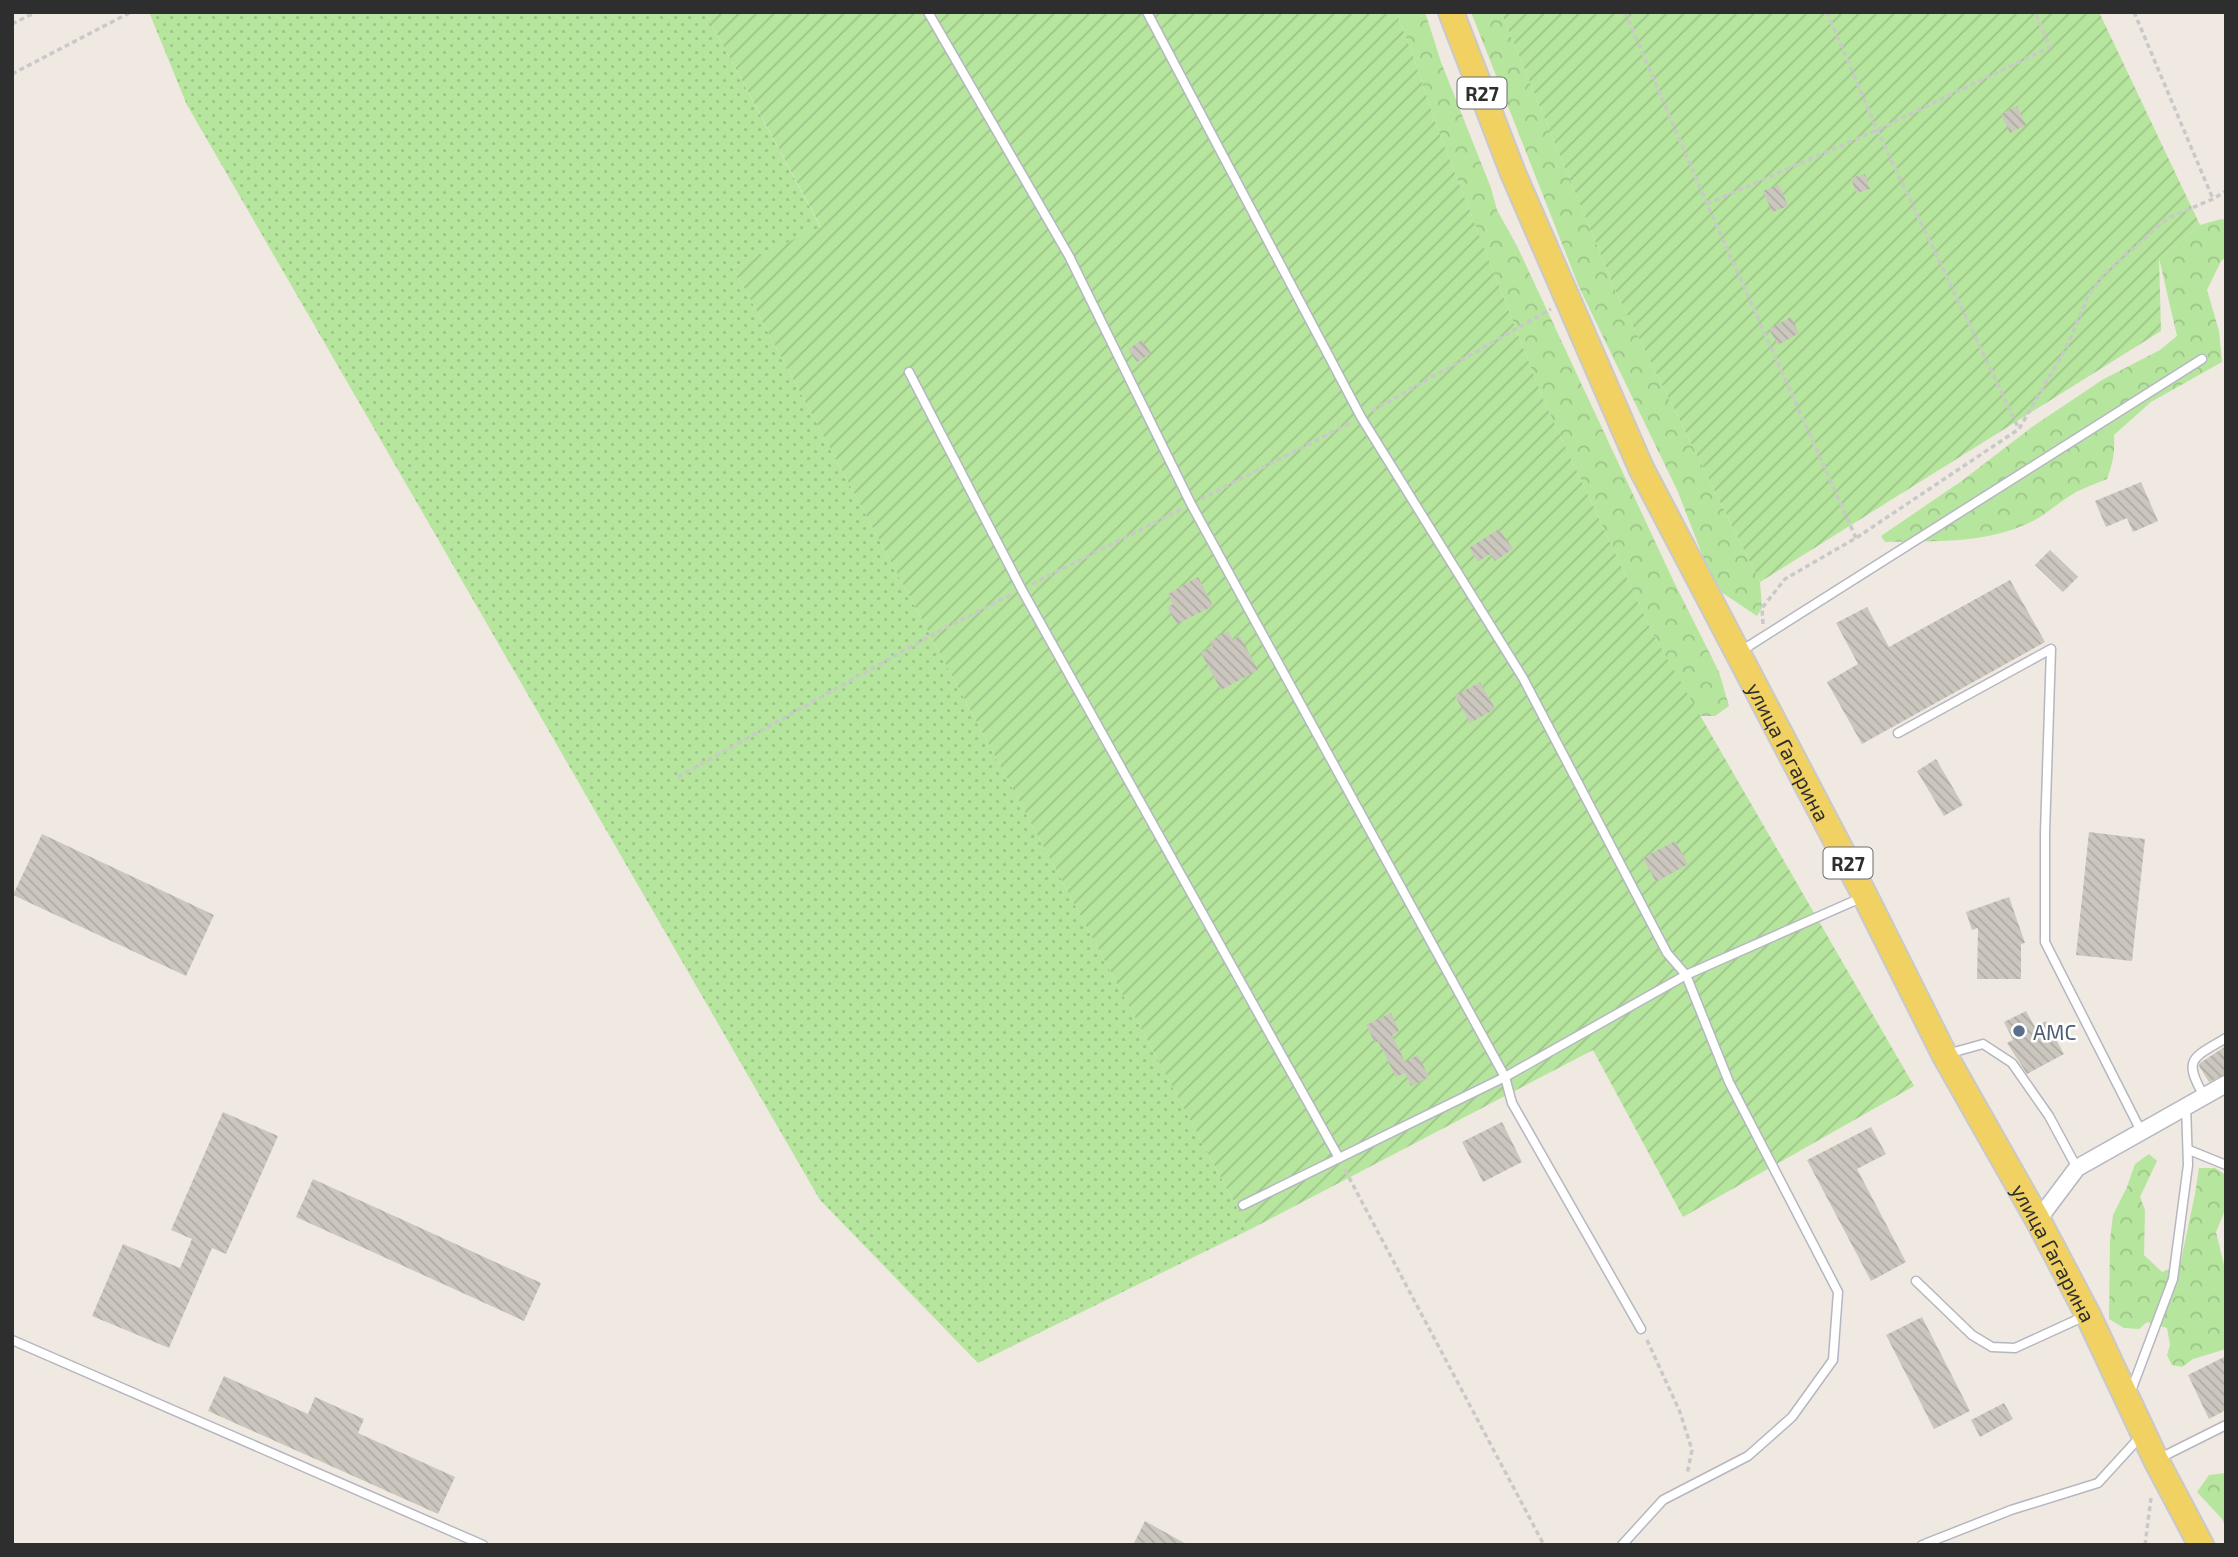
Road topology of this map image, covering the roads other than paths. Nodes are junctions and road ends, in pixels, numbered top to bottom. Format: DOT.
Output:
graph roads {
  1 [pos="928,12"];
  2 [pos="1147,12"];
  3 [pos="1451,12"];
  4 [pos="2202,359"];
  5 [pos="909,372"];
  6 [pos="1738,653"];
  7 [pos="1898,733"];
  8 [pos="1865,896"];
  9 [pos="1686,975"];
  10 [pos="2226,1038"];
  11 [pos="1944,1054"];
  12 [pos="1505,1077"];
  13 [pos="2226,1084"];
  14 [pos="2204,1096"];
  15 [pos="2186,1105"];
  16 [pos="2141,1131"];
  17 [pos="2189,1150"];
  18 [pos="1339,1158"];
  19 [pos="2226,1165"];
  20 [pos="2077,1168"];
  21 [pos="1243,1205"];
  22 [pos="2038,1220"];
  23 [pos="1916,1281"];
  24 [pos="2088,1315"];
  25 [pos="1641,1329"];
  26 [pos="12,1340"];
  27 [pos="2129,1397"];
  28 [pos="2226,1425"];
  29 [pos="2144,1432"];
  30 [pos="2156,1460"];
  31 [pos="483,1545"];
  32 [pos="1622,1545"];
  33 [pos="1922,1545"];
  34 [pos="2200,1545"];
  1 -- 12 [label="lane"];
  2 -- 9 [label="lane"];
  3 -- 6 [label="main road, улица Гагарина / R27"];
  4 -- 6 [label="lane"];
  5 -- 18 [label="lane"];
  6 -- 8 [label="main road, улица Гагарина / R27"];
  7 -- 16 [label="lane"];
  8 -- 9 [label="lane"];
  8 -- 11 [label="main road, улица Гагарина / R27"];
  9 -- 12 [label="lane"];
  9 -- 32 [label="lane"];
  10 -- 14 [label="lane"];
  11 -- 20 [label="lane"];
  11 -- 22 [label="main road, улица Гагарина / R27"];
  12 -- 18 [label="lane"];
  12 -- 25 [label="lane"];
  13 -- 14 [label="street"];
  14 -- 15 [label="street"];
  15 -- 16 [label="street"];
  15 -- 17 [label="lane"];
  16 -- 20 [label="street"];
  17 -- 19 [label="lane"];
  17 -- 27 [label="lane"];
  18 -- 21 [label="lane"];
  20 -- 22 [label="street"];
  22 -- 24 [label="main road, улица Гагарина / R27"];
  23 -- 24 [label="lane"];
  24 -- 27 [label="main road, улица Гагарина / R27"];
  26 -- 31 [label="lane"];
  27 -- 29 [label="main road, улица Гагарина / R27"];
  28 -- 30 [label="lane"];
  29 -- 30 [label="main road, улица Гагарина / R27"];
  29 -- 33 [label="lane"];
  30 -- 34 [label="main road, улица Гагарина / R27"];
}
